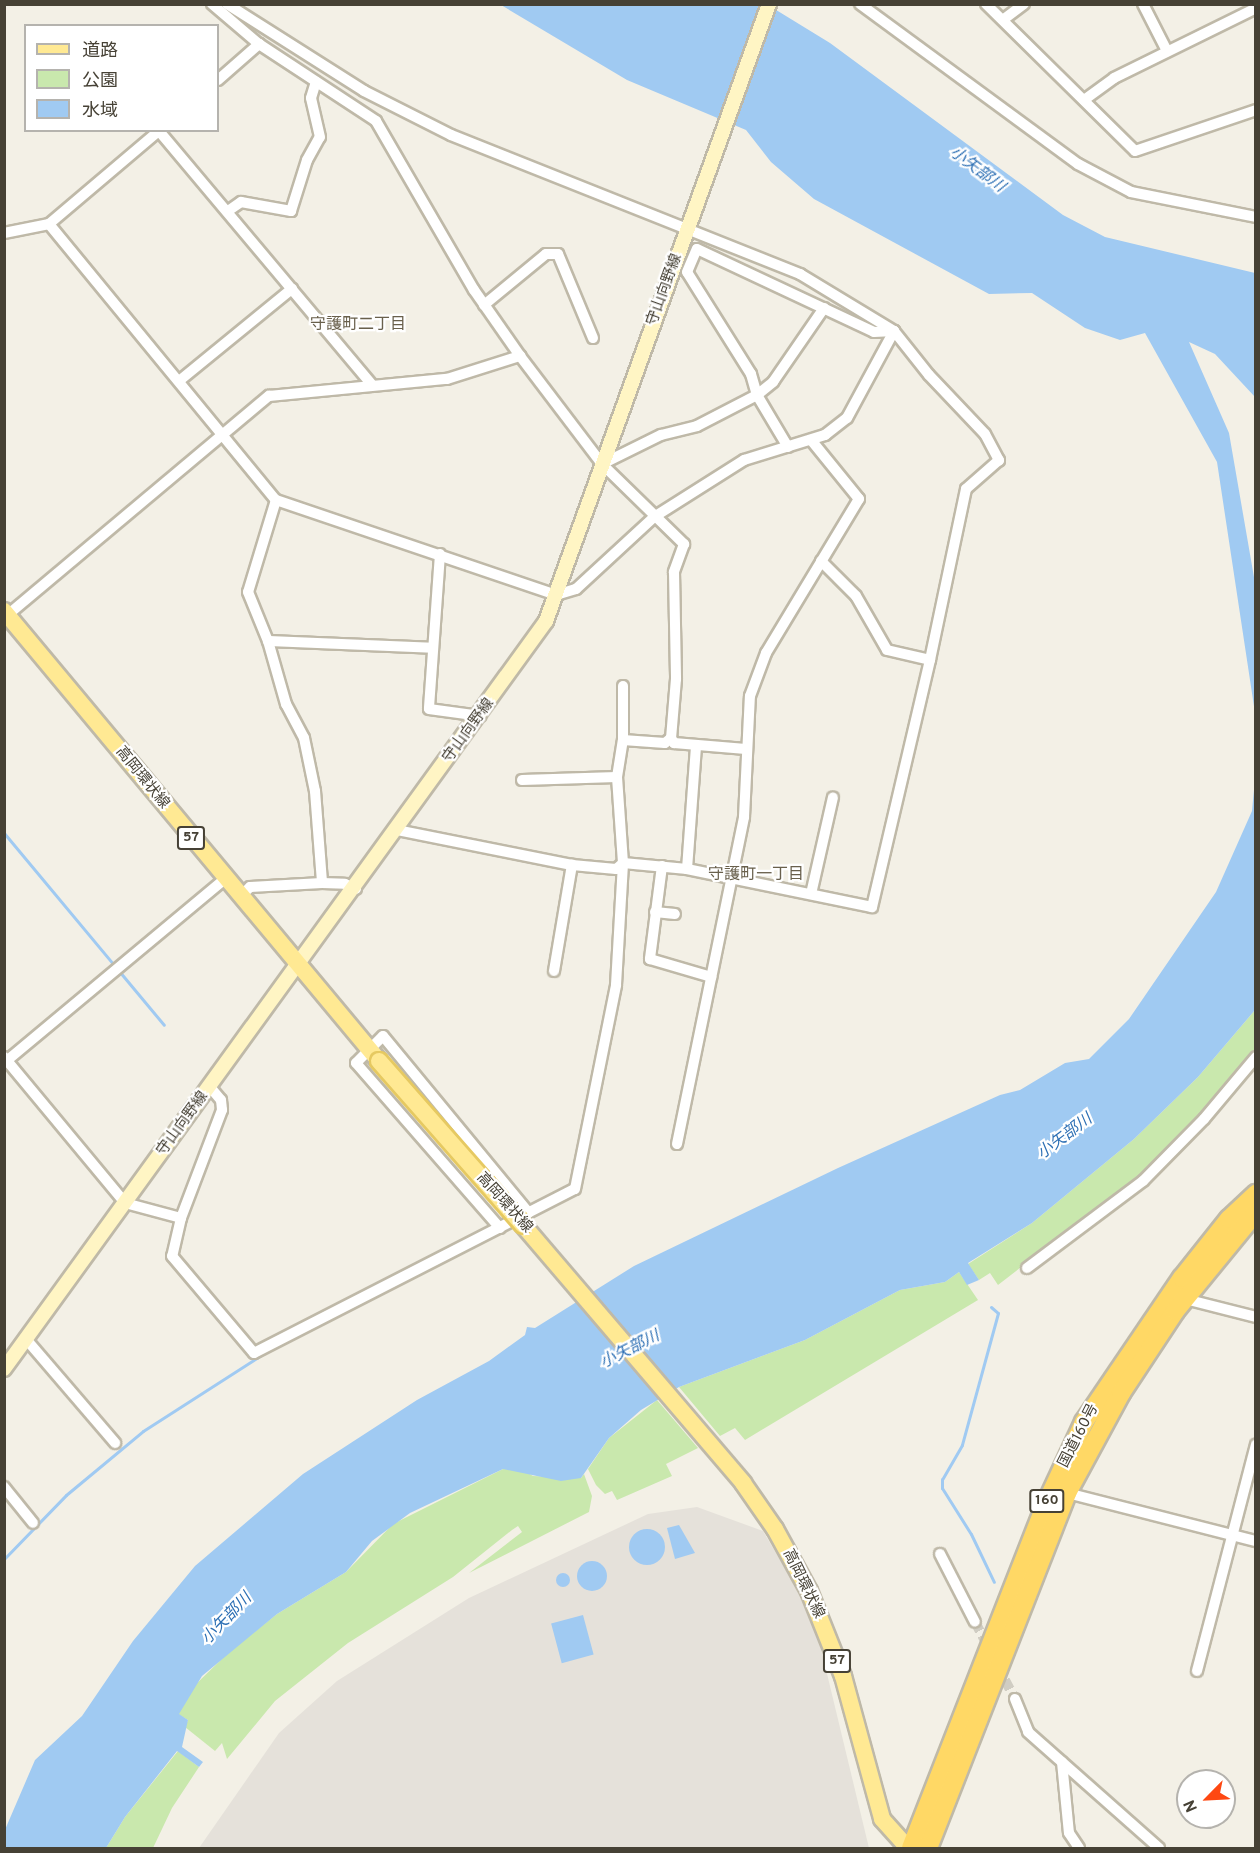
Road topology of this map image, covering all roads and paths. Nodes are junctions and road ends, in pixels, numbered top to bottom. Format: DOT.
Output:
graph roads {
  1 [pos="212,4"];
  2 [pos="227,4"];
  3 [pos="769,4"];
  4 [pos="860,4"];
  5 [pos="986,4"];
  6 [pos="1024,4"];
  7 [pos="1143,4"];
  8 [pos="1256,8"];
  9 [pos="1005,19"];
  10 [pos="259,44"];
  11 [pos="1167,51"];
  12 [pos="219,79"];
  13 [pos="316,82"];
  14 [pos="1084,100"];
  15 [pos="1256,110"];
  16 [pos="159,132"];
  17 [pos="161,132"];
  18 [pos="228,211"];
  19 [pos="1256,217"];
  20 [pos="49,224"];
  21 [pos="690,224"];
  22 [pos="4,233"];
  23 [pos="292,288"];
  24 [pos="484,305"];
  25 [pos="824,308"];
  26 [pos="894,331"];
  27 [pos="593,338"];
  28 [pos="520,356"];
  29 [pos="179,381"];
  30 [pos="372,385"];
  31 [pos="757,395"];
  32 [pos="224,435"];
  33 [pos="811,440"];
  34 [pos="788,447"];
  35 [pos="602,464"];
  36 [pos="276,500"];
  37 [pos="654,516"];
  38 [pos="440,554"];
  39 [pos="821,561"];
  40 [pos="556,595"];
  41 [pos="6,615"];
  42 [pos="268,640"];
  43 [pos="433,648"];
  44 [pos="930,660"];
  45 [pos="623,686"];
  46 [pos="481,716"];
  47 [pos="671,738"];
  48 [pos="623,740"];
  49 [pos="696,745"];
  50 [pos="746,749"];
  51 [pos="617,777"];
  52 [pos="522,780"];
  53 [pos="833,797"];
  54 [pos="397,830"];
  55 [pos="623,863"];
  56 [pos="572,865"];
  57 [pos="662,867"];
  58 [pos="687,869"];
  59 [pos="732,876"];
  60 [pos="225,879"];
  61 [pos="322,883"];
  62 [pos="356,889"];
  63 [pos="812,894"];
  64 [pos="240,897"];
  65 [pos="655,912"];
  66 [pos="675,914"];
  67 [pos="298,965"];
  68 [pos="554,971"];
  69 [pos="711,977"];
  70 [pos="368,1048"];
  71 [pos="1256,1057"];
  72 [pos="5,1060"];
  73 [pos="210,1087"];
  74 [pos="677,1143"];
  75 [pos="1256,1194"];
  76 [pos="125,1203"];
  77 [pos="1256,1212"];
  78 [pos="181,1218"];
  79 [pos="526,1219"];
  80 [pos="500,1228"];
  81 [pos="1027,1268"];
  82 [pos="1185,1299"];
  83 [pos="1256,1317"];
  84 [pos="27,1339"];
  85 [pos="4,1369"];
  86 [pos="115,1443"];
  87 [pos="1256,1445"];
  88 [pos="4,1487"];
  89 [pos="1067,1493"];
  90 [pos="33,1523"];
  91 [pos="1231,1534"];
  92 [pos="1256,1541"];
  93 [pos="940,1554"];
  94 [pos="975,1622"];
  95 [pos="1197,1671"];
  96 [pos="1015,1699"];
  97 [pos="1062,1762"];
  98 [pos="910,1848"];
  99 [pos="928,1848"];
  100 [pos="1079,1848"];
  101 [pos="1159,1848"];
  1 -- 10 [label="street"];
  2 -- 21 [label="street"];
  3 -- 21 [label="main road, 守山向野線"];
  4 -- 19 [label="street"];
  5 -- 9 [label="street"];
  6 -- 9 [label="street"];
  7 -- 11 [label="street"];
  8 -- 11 [label="street"];
  9 -- 14 [label="street"];
  10 -- 12 [label="street"];
  10 -- 13 [label="street"];
  11 -- 14 [label="street"];
  13 -- 18 [label="street"];
  13 -- 24 [label="street"];
  14 -- 15 [label="street"];
  16 -- 20 [label="street"];
  17 -- 18 [label="street"];
  18 -- 23 [label="street"];
  20 -- 22 [label="street"];
  20 -- 29 [label="street"];
  21 -- 26 [label="street"];
  21 -- 35 [label="main road, 守山向野線"];
  23 -- 29 [label="street"];
  23 -- 30 [label="street"];
  24 -- 27 [label="street"];
  24 -- 28 [label="street"];
  25 -- 26 [label="street"];
  25 -- 31 [label="street"];
  25 -- 31 [label="street"];
  26 -- 33 [label="street"];
  26 -- 44 [label="street"];
  28 -- 30 [label="street"];
  28 -- 35 [label="street"];
  29 -- 32 [label="street"];
  30 -- 32 [label="street"];
  31 -- 34 [label="street"];
  31 -- 35 [label="street"];
  32 -- 36 [label="street"];
  32 -- 41 [label="street"];
  33 -- 34 [label="street"];
  33 -- 39 [label="street"];
  34 -- 37 [label="street"];
  35 -- 37 [label="street"];
  35 -- 40 [label="main road, 守山向野線"];
  36 -- 38 [label="street"];
  36 -- 42 [label="street"];
  37 -- 40 [label="street"];
  37 -- 47 [label="street"];
  38 -- 40 [label="street"];
  38 -- 43 [label="street"];
  39 -- 44 [label="street"];
  39 -- 50 [label="street"];
  40 -- 46 [label="main road, 守山向野線"];
  41 -- 60 [label="main road, 高岡環状線 / 57"];
  42 -- 43 [label="street"];
  42 -- 61 [label="street"];
  43 -- 46 [label="street"];
  44 -- 63 [label="street"];
  45 -- 48 [label="street"];
  46 -- 54 [label="main road, 守山向野線"];
  47 -- 48 [label="street"];
  47 -- 49 [label="street"];
  48 -- 51 [label="street"];
  49 -- 50 [label="street"];
  49 -- 58 [label="street"];
  50 -- 59 [label="street"];
  51 -- 52 [label="street"];
  51 -- 55 [label="street"];
  53 -- 63 [label="street"];
  54 -- 56 [label="street"];
  54 -- 62 [label="main road, 守山向野線"];
  55 -- 56 [label="street"];
  55 -- 57 [label="street"];
  55 -- 79 [label="street"];
  56 -- 68 [label="street"];
  57 -- 58 [label="street"];
  57 -- 65 [label="street"];
  58 -- 59 [label="street"];
  59 -- 63 [label="street"];
  59 -- 69 [label="street"];
  60 -- 64 [label="main road, 高岡環状線 / 57"];
  60 -- 72 [label="street"];
  61 -- 62 [label="street"];
  61 -- 64 [label="street"];
  62 -- 67 [label="main road, 守山向野線"];
  64 -- 67 [label="main road, 高岡環状線 / 57"];
  65 -- 66 [label="street"];
  65 -- 69 [label="street"];
  67 -- 70 [label="main road, 高岡環状線 / 57"];
  67 -- 73 [label="main road, 守山向野線"];
  69 -- 74 [label="street"];
  70 -- 79 [label="main road, 高岡環状線 / 57, bridge"];
  70 -- 79 [label="street"];
  70 -- 80 [label="street"];
  71 -- 81 [label="street"];
  72 -- 76 [label="street"];
  73 -- 76 [label="main road, 守山向野線"];
  73 -- 78 [label="street"];
  75 -- 98 [label="highway, 国道160号 / 160"];
  76 -- 78 [label="street"];
  76 -- 84 [label="main road, 守山向野線"];
  77 -- 82 [label="highway, 国道160号 / 160"];
  78 -- 80 [label="street"];
  79 -- 80 [label="street"];
  79 -- 98 [label="main road, 高岡環状線 / 57"];
  82 -- 83 [label="street"];
  82 -- 89 [label="highway, 国道160号 / 160"];
  84 -- 85 [label="main road, 守山向野線"];
  84 -- 86 [label="street"];
  87 -- 91 [label="street"];
  88 -- 90 [label="street"];
  89 -- 91 [label="street"];
  89 -- 99 [label="highway, 国道160号 / 160"];
  91 -- 92 [label="street"];
  91 -- 95 [label="street"];
  93 -- 94 [label="street"];
  96 -- 97 [label="street"];
  97 -- 100 [label="street"];
  97 -- 101 [label="street"];
}
